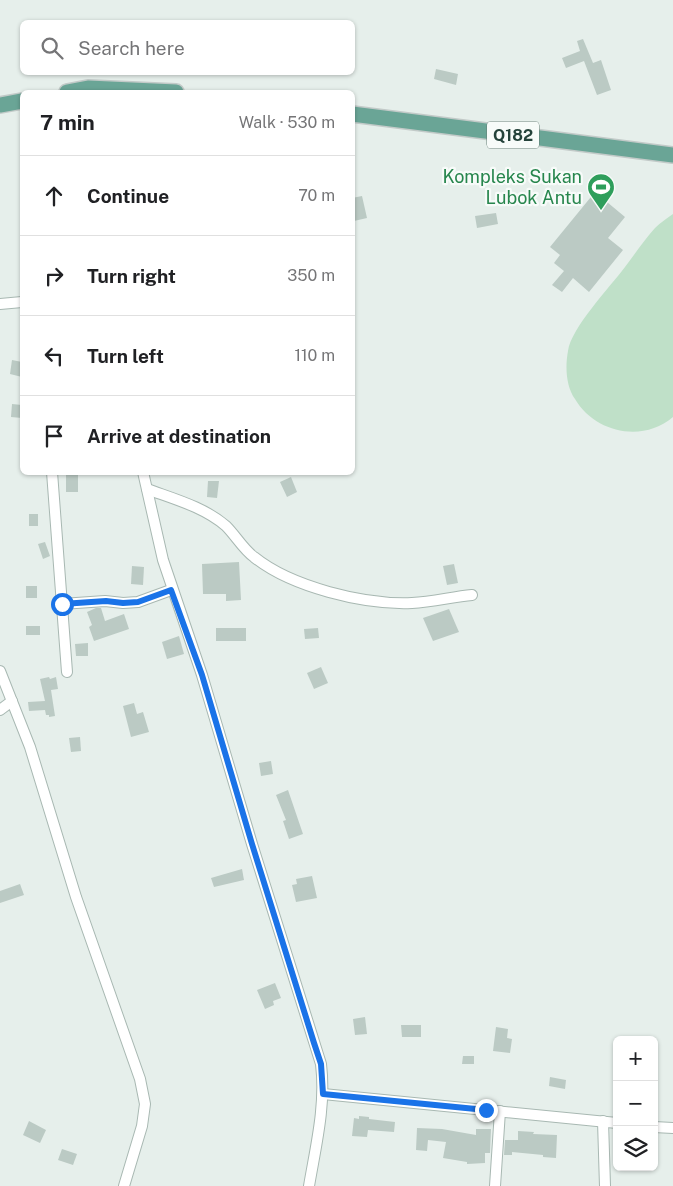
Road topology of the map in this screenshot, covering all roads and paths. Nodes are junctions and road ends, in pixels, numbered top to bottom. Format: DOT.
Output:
graph roads {
  1 [pos="20,101"];
  2 [pos="0,106"];
  3 [pos="355,114"];
  4 [pos="673,155"];
  5 [pos="20,302"];
  6 [pos="0,304"];
  7 [pos="52,475"];
  8 [pos="144,475"];
  9 [pos="147,489"];
  10 [pos="171,590"];
  11 [pos="472,594"];
  12 [pos="62,604"];
  13 [pos="0,671"];
  14 [pos="67,672"];
  15 [pos="12,702"];
  16 [pos="0,710"];
  17 [pos="323,1094"];
  18 [pos="500,1111"];
  19 [pos="603,1122"];
  20 [pos="613,1123"];
  21 [pos="658,1127"];
  22 [pos="673,1128"];
  23 [pos="124,1186"];
  24 [pos="309,1186"];
  25 [pos="495,1186"];
  26 [pos="605,1186"];
  1 -- 2 [label="main road"];
  3 -- 4 [label="main road, Q182"];
  5 -- 6 [label="street"];
  7 -- 12 [label="street"];
  8 -- 9 [label="street"];
  9 -- 10 [label="street"];
  9 -- 11 [label="street"];
  10 -- 12 [label="street"];
  10 -- 17 [label="street"];
  12 -- 14 [label="street"];
  13 -- 15 [label="street"];
  15 -- 16 [label="street"];
  15 -- 23 [label="street"];
  17 -- 18 [label="street"];
  17 -- 24 [label="street"];
  18 -- 19 [label="street"];
  18 -- 25 [label="street"];
  19 -- 20 [label="street"];
  19 -- 26 [label="street"];
  21 -- 22 [label="street"];
}
